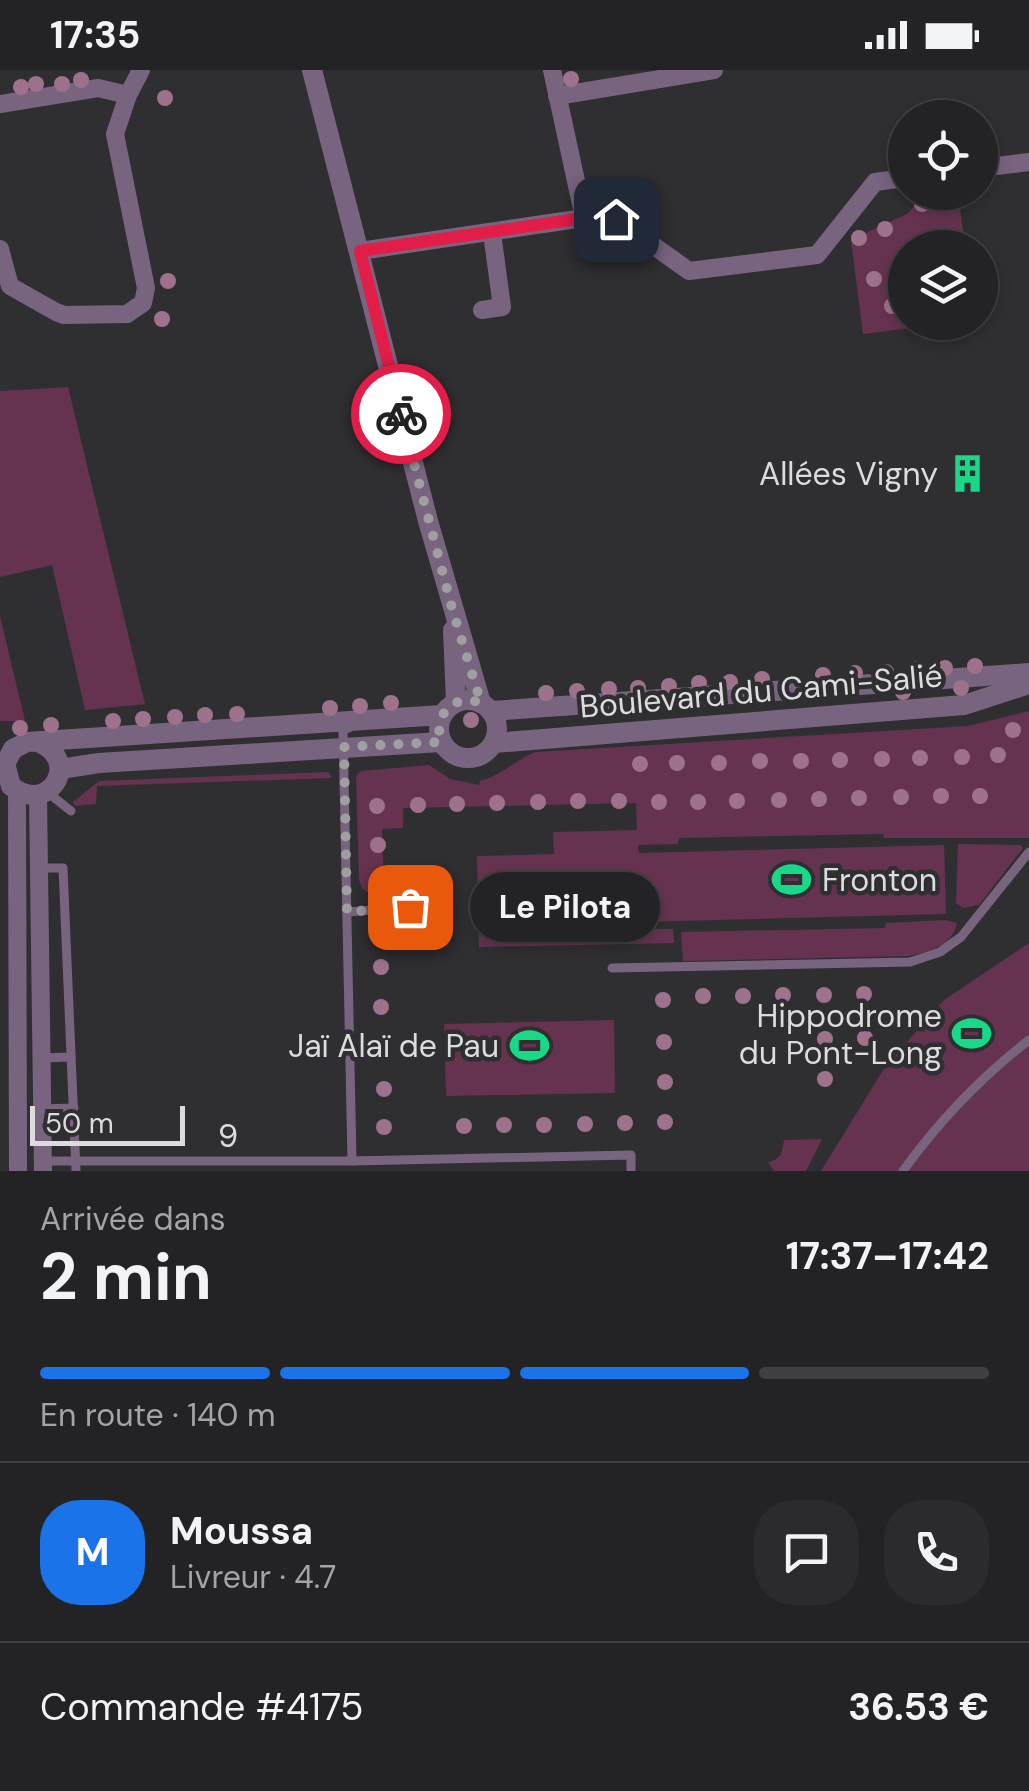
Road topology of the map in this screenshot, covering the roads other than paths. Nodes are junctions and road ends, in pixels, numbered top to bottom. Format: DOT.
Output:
graph roads {
  1 [pos="141,70"];
  2 [pos="312,70"];
  3 [pos="552,70"];
  4 [pos="714,70"];
  5 [pos="613,78"];
  6 [pos="128,95"];
  7 [pos="558,96"];
  8 [pos="0,104"];
  9 [pos="1029,162"];
  10 [pos="998,166"];
  11 [pos="888,180"];
  12 [pos="584,218"];
  13 [pos="492,233"];
  14 [pos="0,249"];
  15 [pos="360,251"];
  16 [pos="482,310"];
  17 [pos="452,608"];
  18 [pos="1029,673"];
  19 [pos="1029,684"];
  20 [pos="486,707"];
  21 [pos="449,709"];
  22 [pos="380,717"];
  23 [pos="441,742"];
  24 [pos="494,743"];
  25 [pos="20,744"];
  26 [pos="344,747"];
  27 [pos="60,769"];
  28 [pos="7,778"];
  29 [pos="43,793"];
  30 [pos="71,810"];
  31 [pos="1029,852"];
  32 [pos="39,868"];
  33 [pos="410,907"];
  34 [pos="65,911"];
  35 [pos="40,912"];
  36 [pos="347,912"];
  37 [pos="67,960"];
  38 [pos="40,961"];
  39 [pos="612,968"];
  40 [pos="69,1008"];
  41 [pos="41,1009"];
  42 [pos="1029,1040"];
  43 [pos="42,1058"];
  44 [pos="71,1058"];
  45 [pos="74,1108"];
  46 [pos="42,1109"];
  47 [pos="345,1164"];
  48 [pos="43,1166"];
  49 [pos="76,1166"];
  50 [pos="375,1166"];
  51 [pos="18,1171"];
  52 [pos="631,1171"];
  53 [pos="903,1171"];
  1 -- 6 [label="street"];
  2 -- 15 [label="street"];
  3 -- 7 [label="street"];
  4 -- 5 [label="street"];
  5 -- 7 [label="street"];
  6 -- 8 [label="street"];
  6 -- 14 [label="street"];
  7 -- 12 [label="street"];
  9 -- 10 [label="street"];
  11 -- 12 [label="street"];
  12 -- 13 [label="street"];
  13 -- 15 [label="street"];
  13 -- 16 [label="street"];
  15 -- 17 [label="street"];
  17 -- 20 [label="street"];
  17 -- 21 [label="street"];
  18 -- 20 [label="street, Boulevard du Cami-Salié"];
  19 -- 24 [label="street, Boulevard du Cami-Salié"];
  20 -- 21 [label="street"];
  20 -- 24 [label="street"];
  21 -- 22 [label="street"];
  21 -- 23 [label="street"];
  22 -- 25 [label="street"];
  22 -- 26 [label="lane"];
  23 -- 24 [label="street"];
  23 -- 26 [label="street"];
  25 -- 27 [label="street"];
  25 -- 28 [label="street"];
  26 -- 27 [label="street"];
  26 -- 36 [label="lane"];
  27 -- 29 [label="street"];
  28 -- 29 [label="street"];
  28 -- 51 [label="street"];
  29 -- 30 [label="lane"];
  29 -- 32 [label="street"];
  31 -- 39 [label="lane"];
  32 -- 34 [label="lane"];
  32 -- 35 [label="street"];
  33 -- 36 [label="lane"];
  34 -- 35 [label="lane"];
  34 -- 37 [label="lane"];
  35 -- 38 [label="street"];
  36 -- 47 [label="lane"];
  37 -- 38 [label="lane"];
  37 -- 40 [label="lane"];
  38 -- 41 [label="street"];
  40 -- 41 [label="lane"];
  40 -- 44 [label="lane"];
  41 -- 43 [label="street"];
  42 -- 53 [label="lane"];
  43 -- 44 [label="lane"];
  43 -- 46 [label="street"];
  44 -- 45 [label="lane"];
  45 -- 46 [label="lane"];
  45 -- 49 [label="lane"];
  46 -- 48 [label="street"];
  47 -- 49 [label="lane, 9"];
  47 -- 50 [label="lane, 9"];
  48 -- 49 [label="lane, 9"];
  50 -- 52 [label="lane, 9"];
}
